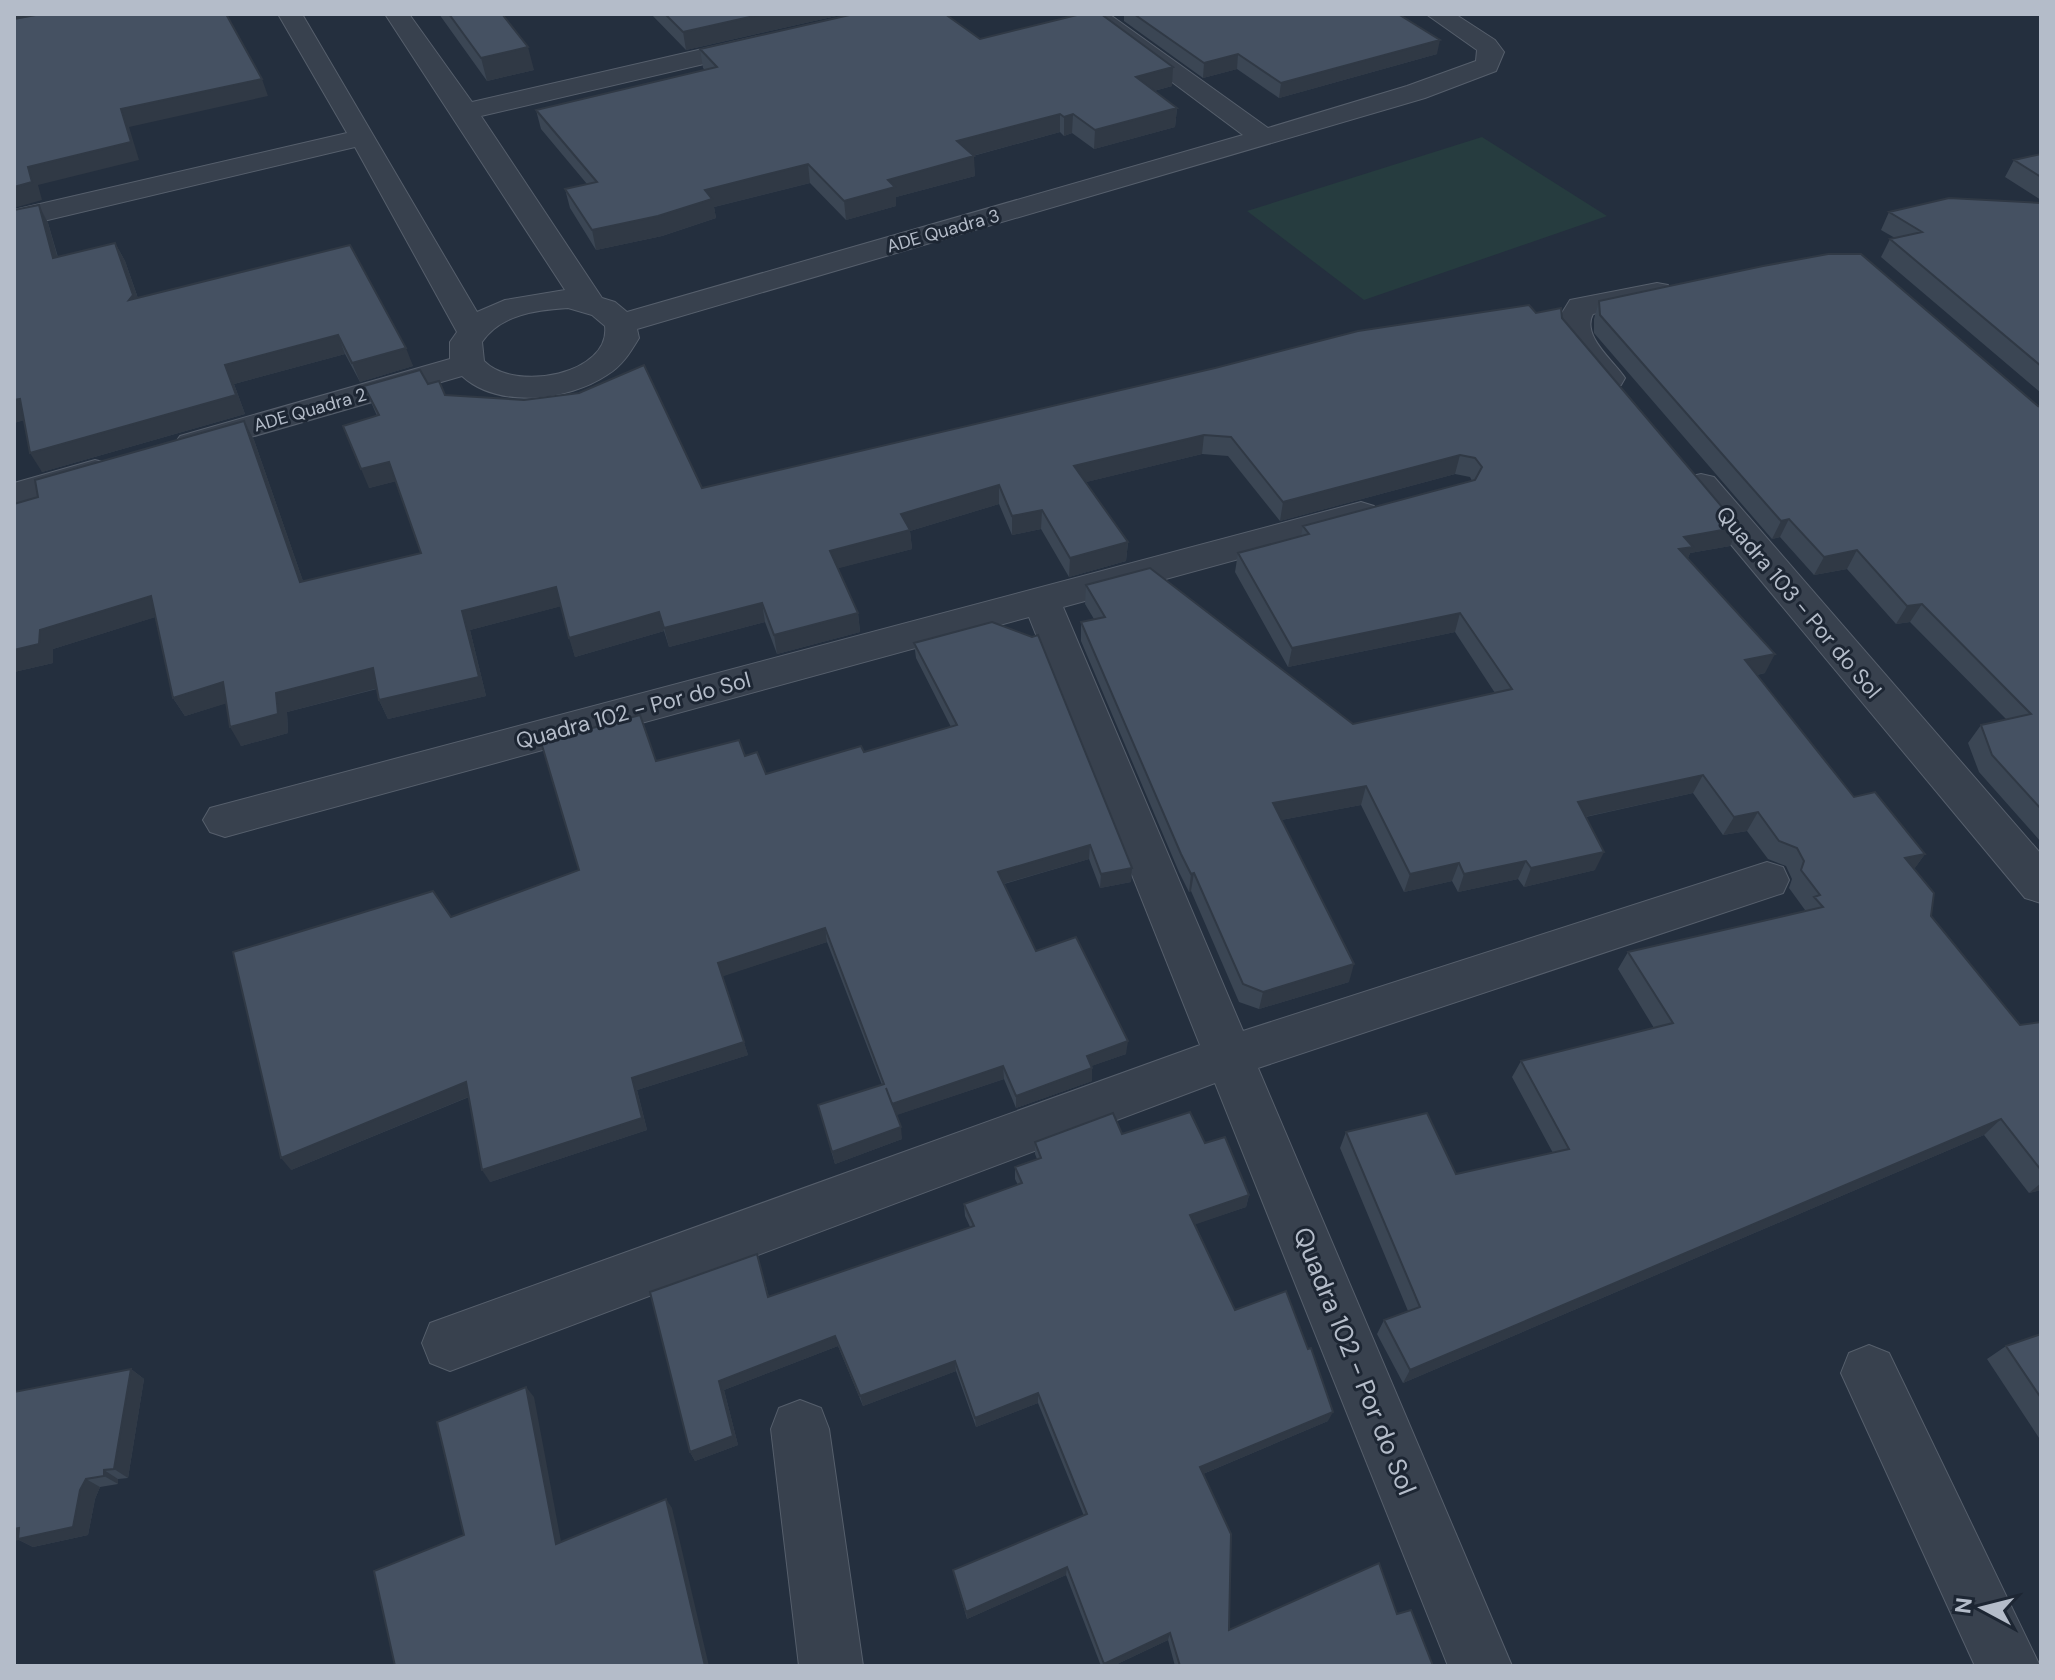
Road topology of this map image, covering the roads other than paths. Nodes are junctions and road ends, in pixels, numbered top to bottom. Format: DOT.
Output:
graph roads {
  1 [pos="290,14"];
  2 [pos="397,14"];
  3 [pos="1093,14"];
  4 [pos="1438,14"];
  5 [pos="784,38"];
  6 [pos="465,112"];
  7 [pos="363,137"];
  8 [pos="1264,138"];
  9 [pos="14,219"];
  10 [pos="1689,285"];
  11 [pos="589,303"];
  12 [pos="621,324"];
  13 [pos="470,348"];
  14 [pos="1627,398"];
  15 [pos="165,451"];
  16 [pos="1678,459"];
  17 [pos="120,464"];
  18 [pos="14,495"];
  19 [pos="1394,505"];
  20 [pos="1041,600"];
  21 [pos="225,820"];
  22 [pos="1767,880"];
  23 [pos="2041,885"];
  24 [pos="1230,1056"];
  25 [pos="450,1343"];
  26 [pos="1869,1373"];
  27 [pos="800,1429"];
  28 [pos="831,1666"];
  29 [pos="1480,1666"];
  30 [pos="2008,1666"];
  1 -- 7 [label="street"];
  2 -- 6 [label="street"];
  3 -- 8 [label="street"];
  4 -- 8 [label="street, ADE Quadra 3"];
  5 -- 6 [label="street"];
  6 -- 11 [label="street"];
  7 -- 9 [label="street"];
  7 -- 13 [label="street"];
  8 -- 12 [label="street, ADE Quadra 3"];
  10 -- 14 [label="street"];
  11 -- 12 [label="street"];
  11 -- 13 [label="street, ADE Quadra 2"];
  12 -- 13 [label="street"];
  13 -- 15 [label="street, ADE Quadra 2"];
  16 -- 23 [label="street, Quadra 103 - Por do Sol"];
  17 -- 18 [label="street"];
  19 -- 20 [label="street, Quadra 102 - Por do Sol"];
  20 -- 21 [label="street, Quadra 102 - Por do Sol"];
  20 -- 24 [label="street, Quadra 102 - Por do Sol"];
  22 -- 24 [label="street"];
  24 -- 25 [label="street"];
  24 -- 29 [label="street, Quadra 102 - Por do Sol"];
  26 -- 30 [label="street"];
  27 -- 28 [label="street"];
}
